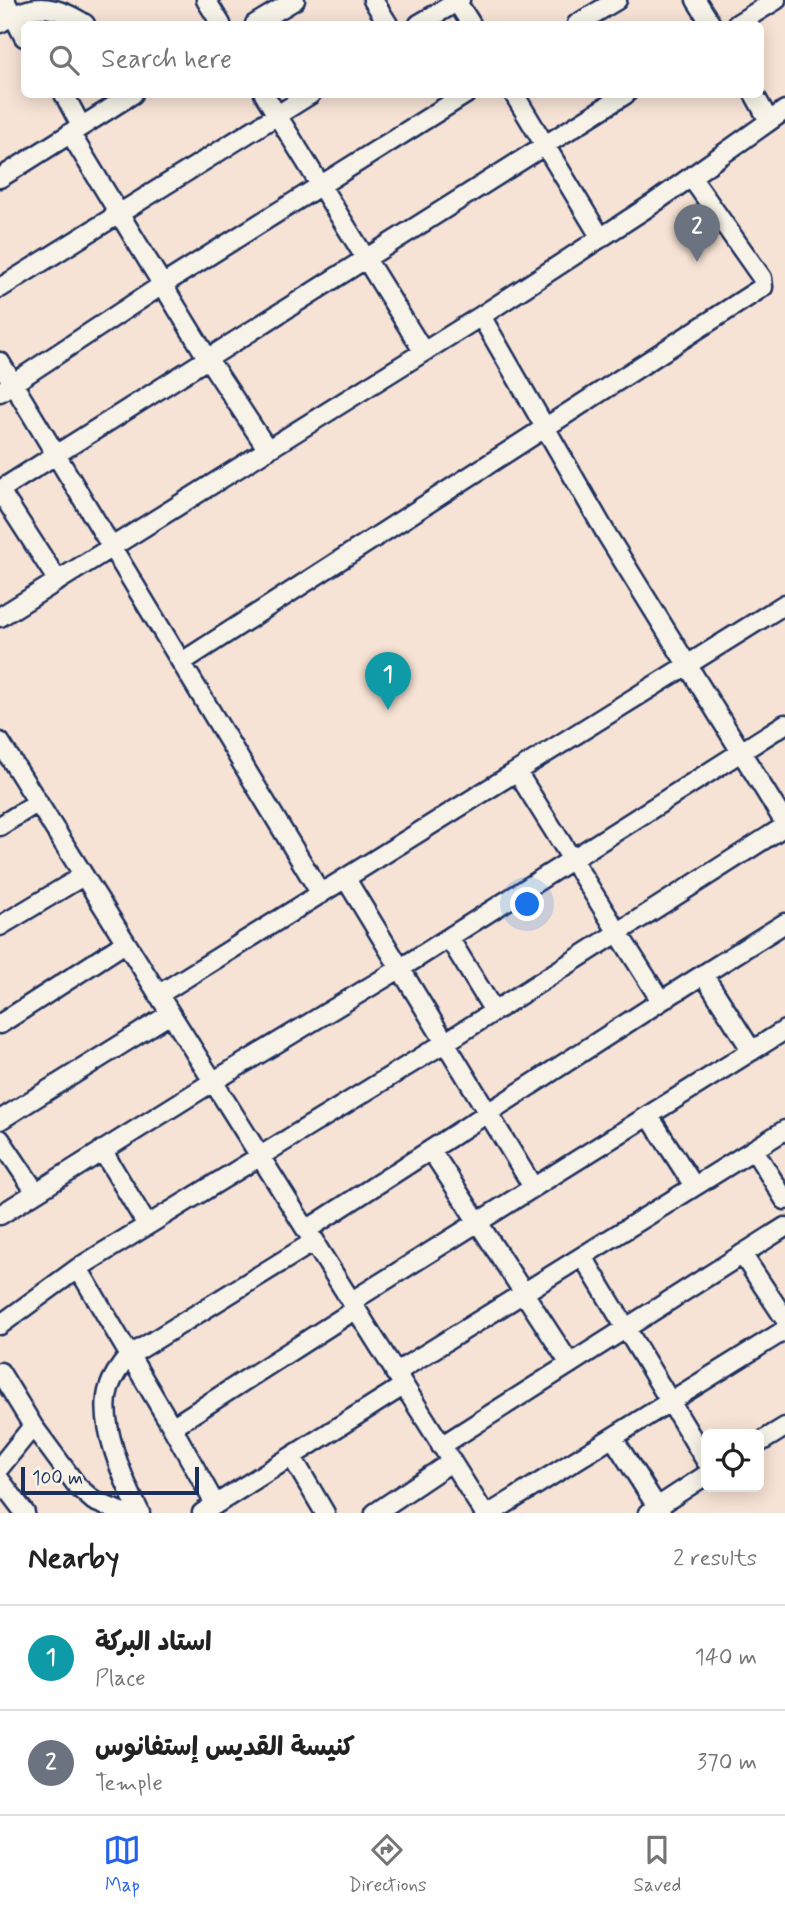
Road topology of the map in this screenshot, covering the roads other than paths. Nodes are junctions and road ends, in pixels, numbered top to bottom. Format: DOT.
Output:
graph roads {
  1 [pos="205,0"];
  2 [pos="295,0"];
  3 [pos="373,0"];
  4 [pos="617,0"];
  5 [pos="696,0"];
  6 [pos="776,0"];
  7 [pos="458,1"];
  8 [pos="6,12"];
  9 [pos="78,21"];
  10 [pos="219,21"];
  11 [pos="260,21"];
  12 [pos="386,21"];
  13 [pos="424,21"];
  14 [pos="469,21"];
  15 [pos="583,21"];
  16 [pos="709,21"];
  17 [pos="742,21"];
  18 [pos="21,33"];
  19 [pos="65,98"];
  20 [pos="126,98"];
  21 [pos="267,98"];
  22 [pos="305,98"];
  23 [pos="460,98"];
  24 [pos="516,98"];
  25 [pos="620,98"];
  26 [pos="756,98"];
  27 [pos="785,110"];
  28 [pos="278,116"];
  29 [pos="769,121"];
  30 [pos="76,129"];
  31 [pos="545,146"];
  32 [pos="691,177"];
  33 [pos="0,178"];
  34 [pos="322,186"];
  35 [pos="121,215"];
  36 [pos="601,238"];
  37 [pos="367,260"];
  38 [pos="162,285"];
  39 [pos="0,288"];
  40 [pos="481,316"];
  41 [pos="424,351"];
  42 [pos="208,359"];
  43 [pos="0,362"];
  44 [pos="7,388"];
  45 [pos="543,428"];
  46 [pos="268,450"];
  47 [pos="57,454"];
  48 [pos="0,491"];
  49 [pos="113,548"];
  50 [pos="58,581"];
  51 [pos="785,604"];
  52 [pos="0,618"];
  53 [pos="182,662"];
  54 [pos="686,667"];
  55 [pos="785,724"];
  56 [pos="0,742"];
  57 [pos="741,751"];
  58 [pos="517,772"];
  59 [pos="38,802"];
  60 [pos="785,825"];
  61 [pos="0,826"];
  62 [pos="572,859"];
  63 [pos="83,876"];
  64 [pos="346,879"];
  65 [pos="321,894"];
  66 [pos="785,923"];
  67 [pos="0,926"];
  68 [pos="618,932"];
  69 [pos="449,938"];
  70 [pos="124,943"];
  71 [pos="401,968"];
  72 [pos="703,974"];
  73 [pos="158,995"];
  74 [pos="661,1001"];
  75 [pos="495,1011"];
  76 [pos="170,1014"];
  77 [pos="0,1024"];
  78 [pos="785,1030"];
  79 [pos="446,1042"];
  80 [pos="752,1051"];
  81 [pos="214,1081"];
  82 [pos="488,1113"];
  83 [pos="649,1116"];
  84 [pos="0,1120"];
  85 [pos="785,1130"];
  86 [pos="0,1139"];
  87 [pos="102,1150"];
  88 [pos="431,1150"];
  89 [pos="754,1150"];
  90 [pos="260,1155"];
  91 [pos="694,1186"];
  92 [pos="533,1187"];
  93 [pos="35,1191"];
  94 [pos="785,1200"];
  95 [pos="0,1215"];
  96 [pos="477,1223"];
  97 [pos="147,1224"];
  98 [pos="785,1227"];
  99 [pos="311,1235"];
  100 [pos="743,1254"];
  101 [pos="583,1256"];
  102 [pos="78,1268"];
  103 [pos="524,1294"];
  104 [pos="354,1305"];
  105 [pos="3,1317"];
  106 [pos="785,1319"];
  107 [pos="625,1328"];
  108 [pos="785,1330"];
  109 [pos="129,1356"];
  110 [pos="570,1364"];
  111 [pos="0,1372"];
  112 [pos="399,1379"];
  113 [pos="670,1401"];
  114 [pos="33,1426"];
  115 [pos="172,1427"];
  116 [pos="785,1427"];
  117 [pos="613,1438"];
  118 [pos="764,1440"];
  119 [pos="441,1446"];
  120 [pos="701,1453"];
  121 [pos="292,1457"];
  122 [pos="451,1462"];
  123 [pos="0,1466"];
  124 [pos="701,1479"];
  125 [pos="0,1480"];
  126 [pos="209,1509"];
  127 [pos="655,1511"];
  128 [pos="25,1513"];
  129 [pos="123,1513"];
  130 [pos="140,1513"];
  131 [pos="324,1513"];
  132 [pos="375,1513"];
  133 [pos="484,1513"];
  134 [pos="491,1513"];
  1 -- 10 [label="street"];
  2 -- 11 [label="street"];
  3 -- 12 [label="street"];
  4 -- 15 [label="street"];
  5 -- 16 [label="street"];
  6 -- 17 [label="street"];
  7 -- 13 [label="street"];
  7 -- 14 [label="street"];
  8 -- 9 [label="street"];
  8 -- 18 [label="street"];
  19 -- 30 [label="street"];
  20 -- 30 [label="street"];
  21 -- 28 [label="street"];
  22 -- 28 [label="street"];
  23 -- 34 [label="street"];
  24 -- 31 [label="street"];
  25 -- 31 [label="street"];
  26 -- 29 [label="street"];
  27 -- 29 [label="street"];
  28 -- 34 [label="street"];
  28 -- 35 [label="street"];
  29 -- 32 [label="street"];
  30 -- 33 [label="street"];
  30 -- 35 [label="street"];
  31 -- 36 [label="street"];
  31 -- 37 [label="street"];
  32 -- 36 [label="street"];
  32 -- 45 [label="street"];
  34 -- 37 [label="street"];
  34 -- 38 [label="street"];
  35 -- 38 [label="street"];
  35 -- 39 [label="street"];
  36 -- 40 [label="street"];
  37 -- 41 [label="street"];
  37 -- 42 [label="street"];
  38 -- 42 [label="street"];
  38 -- 44 [label="street"];
  40 -- 41 [label="street"];
  40 -- 45 [label="street"];
  41 -- 46 [label="street"];
  42 -- 46 [label="street"];
  42 -- 47 [label="street"];
  43 -- 44 [label="street"];
  44 -- 47 [label="street"];
  45 -- 53 [label="street"];
  45 -- 54 [label="street"];
  46 -- 49 [label="street"];
  47 -- 48 [label="street"];
  47 -- 49 [label="street"];
  48 -- 50 [label="street"];
  49 -- 50 [label="street"];
  49 -- 53 [label="street"];
  50 -- 52 [label="street"];
  51 -- 54 [label="street"];
  53 -- 65 [label="street"];
  54 -- 57 [label="street"];
  54 -- 58 [label="street"];
  55 -- 57 [label="street"];
  56 -- 59 [label="street"];
  57 -- 60 [label="street"];
  57 -- 62 [label="street"];
  58 -- 62 [label="street"];
  58 -- 64 [label="street"];
  59 -- 61 [label="street"];
  59 -- 63 [label="street"];
  60 -- 68 [label="street"];
  62 -- 68 [label="street"];
  62 -- 69 [label="street"];
  63 -- 67 [label="street"];
  63 -- 70 [label="street"];
  64 -- 65 [label="street"];
  64 -- 71 [label="street"];
  65 -- 73 [label="street"];
  66 -- 72 [label="street"];
  68 -- 74 [label="street"];
  68 -- 75 [label="street"];
  69 -- 71 [label="street"];
  69 -- 75 [label="street"];
  70 -- 73 [label="street"];
  70 -- 77 [label="street"];
  71 -- 79 [label="street"];
  71 -- 81 [label="street"];
  72 -- 74 [label="street"];
  72 -- 80 [label="street"];
  73 -- 76 [label="street"];
  74 -- 82 [label="street"];
  75 -- 79 [label="street"];
  76 -- 81 [label="street"];
  76 -- 84 [label="street"];
  78 -- 80 [label="street"];
  79 -- 82 [label="street"];
  79 -- 90 [label="street"];
  80 -- 83 [label="street"];
  81 -- 87 [label="street"];
  81 -- 90 [label="street"];
  82 -- 88 [label="street"];
  82 -- 92 [label="street"];
  83 -- 91 [label="street"];
  83 -- 92 [label="street"];
  85 -- 89 [label="street"];
  86 -- 93 [label="street"];
  87 -- 93 [label="street"];
  87 -- 97 [label="street"];
  88 -- 96 [label="street"];
  88 -- 99 [label="street"];
  89 -- 91 [label="street"];
  89 -- 94 [label="street"];
  90 -- 97 [label="street"];
  90 -- 99 [label="street"];
  91 -- 101 [label="street"];
  92 -- 96 [label="street"];
  93 -- 95 [label="street"];
  96 -- 103 [label="street"];
  96 -- 104 [label="street"];
  97 -- 102 [label="street"];
  98 -- 100 [label="street"];
  99 -- 104 [label="street"];
  99 -- 109 [label="street"];
  100 -- 106 [label="street"];
  100 -- 107 [label="street"];
  101 -- 103 [label="street"];
  101 -- 107 [label="street"];
  102 -- 105 [label="street"];
  102 -- 109 [label="street"];
  103 -- 110 [label="street"];
  103 -- 112 [label="street"];
  104 -- 112 [label="street"];
  104 -- 115 [label="street"];
  107 -- 110 [label="street"];
  107 -- 113 [label="street"];
  108 -- 113 [label="street"];
  109 -- 115 [label="street"];
  109 -- 130 [label="street"];
  110 -- 119 [label="street"];
  111 -- 114 [label="street"];
  112 -- 119 [label="street"];
  112 -- 121 [label="street"];
  113 -- 117 [label="street"];
  113 -- 120 [label="street"];
  114 -- 123 [label="street"];
  114 -- 129 [label="street"];
  115 -- 126 [label="street"];
  116 -- 118 [label="street"];
  117 -- 127 [label="street"];
  117 -- 134 [label="street"];
  119 -- 122 [label="street"];
  121 -- 126 [label="street"];
  121 -- 131 [label="street"];
  122 -- 132 [label="street"];
  122 -- 133 [label="street"];
  124 -- 127 [label="street"];
  125 -- 128 [label="street"];
}
